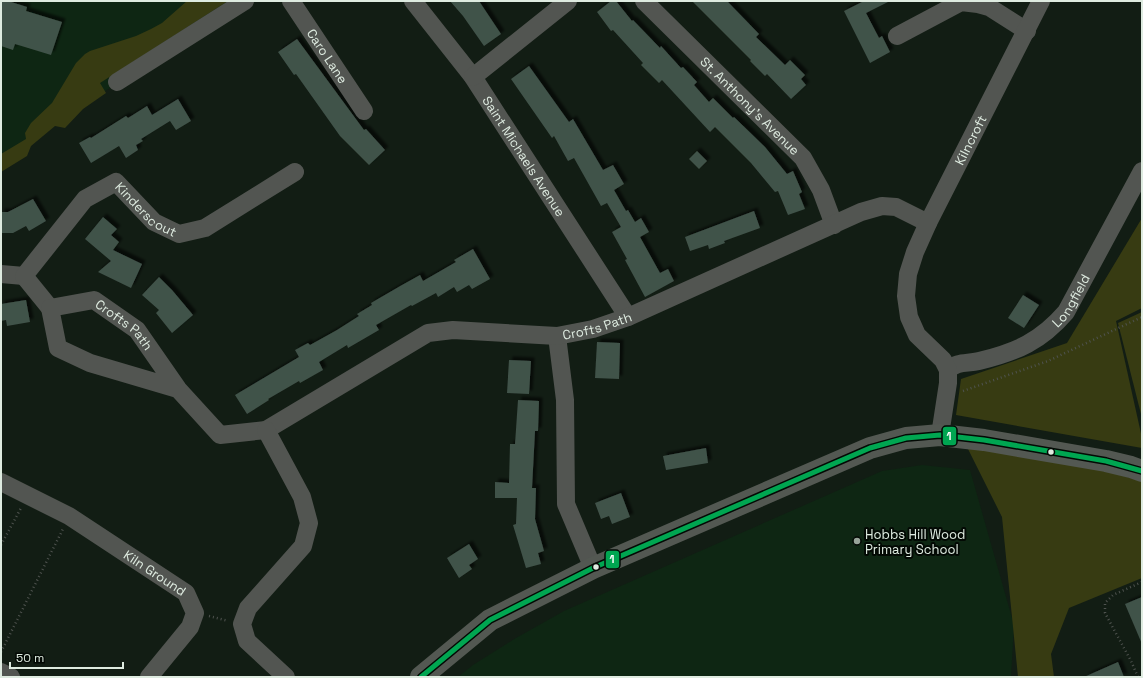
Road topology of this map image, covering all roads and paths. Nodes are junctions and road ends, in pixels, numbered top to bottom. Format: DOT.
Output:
graph roads {
  1 [pos="246,1"];
  2 [pos="291,1"];
  3 [pos="413,1"];
  4 [pos="568,1"];
  5 [pos="644,1"];
  6 [pos="1041,1"];
  7 [pos="1026,31"];
  8 [pos="897,36"];
  9 [pos="473,77"];
  10 [pos="117,82"];
  11 [pos="364,110"];
  12 [pos="1142,171"];
  13 [pos="295,172"];
  14 [pos="928,223"];
  15 [pos="834,225"];
  16 [pos="1,274"];
  17 [pos="24,276"];
  18 [pos="50,308"];
  19 [pos="628,317"];
  20 [pos="1142,317"];
  21 [pos="557,336"];
  22 [pos="948,370"];
  23 [pos="178,389"];
  24 [pos="945,397"];
  25 [pos="266,430"];
  26 [pos="940,435"];
  27 [pos="1142,471"];
  28 [pos="1,482"];
  29 [pos="28,496"];
  30 [pos="69,516"];
  31 [pos="1,545"];
  32 [pos="593,568"];
  33 [pos="1142,582"];
  34 [pos="195,613"];
  35 [pos="242,624"];
  36 [pos="1,652"];
  37 [pos="1,672"];
  38 [pos="11,677"];
  39 [pos="149,677"];
  40 [pos="286,677"];
  41 [pos="421,677"];
  42 [pos="1138,677"];
  1 -- 10 [label="street"];
  2 -- 11 [label="street, Caro Lane"];
  3 -- 9 [label="street, Saint Michaels Avenue"];
  4 -- 9 [label="street"];
  5 -- 15 [label="street, St. Anthony's Avenue"];
  6 -- 7 [label="street, Kilncroft"];
  7 -- 8 [label="street"];
  7 -- 14 [label="street, Kilncroft"];
  9 -- 19 [label="street, Saint Michaels Avenue"];
  12 -- 22 [label="street, Longfield"];
  13 -- 17 [label="street, Kinderscout"];
  14 -- 15 [label="street, Crofts Path"];
  14 -- 22 [label="street, Kilncroft"];
  15 -- 19 [label="street, Crofts Path"];
  16 -- 17 [label="street"];
  17 -- 18 [label="street"];
  18 -- 23 [label="street"];
  18 -- 23 [label="street, Crofts Path"];
  19 -- 21 [label="street, Crofts Path"];
  20 -- 24 [label="path"];
  21 -- 25 [label="street, Crofts Path"];
  21 -- 32 [label="street"];
  22 -- 24 [label="street"];
  23 -- 25 [label="street, Crofts Path"];
  24 -- 26 [label="street"];
  25 -- 35 [label="street"];
  26 -- 27 [label="street"];
  26 -- 32 [label="street"];
  28 -- 29 [label="street, Kiln Ground"];
  29 -- 30 [label="street, Kiln Ground"];
  29 -- 31 [label="path"];
  30 -- 34 [label="street, Kiln Ground"];
  30 -- 36 [label="path"];
  32 -- 41 [label="street"];
  33 -- 42 [label="path"];
  34 -- 35 [label="path"];
  34 -- 39 [label="street"];
  35 -- 40 [label="street"];
  37 -- 38 [label="street"];
}
